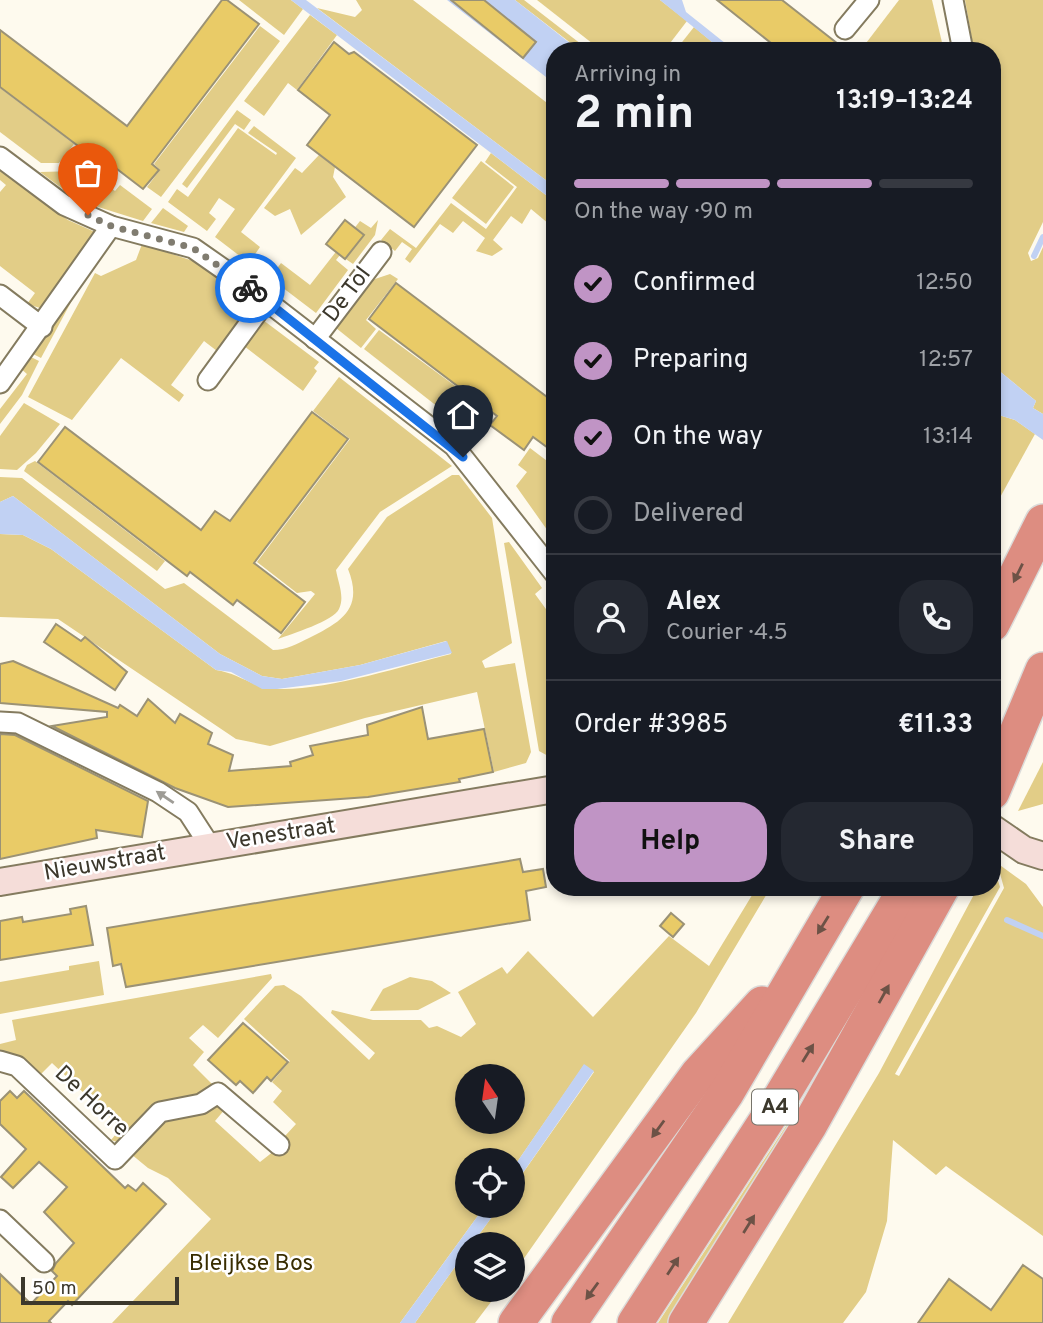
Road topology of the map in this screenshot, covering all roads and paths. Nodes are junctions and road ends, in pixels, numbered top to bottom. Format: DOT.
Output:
graph roads {
  1 [pos="869,0"];
  2 [pos="953,0"];
  3 [pos="845,29"];
  4 [pos="961,42"];
  5 [pos="0,158"];
  6 [pos="111,226"];
  7 [pos="382,251"];
  8 [pos="0,295"];
  9 [pos="265,302"];
  10 [pos="42,327"];
  11 [pos="315,339"];
  12 [pos="208,380"];
  13 [pos="0,383"];
  14 [pos="1043,522"];
  15 [pos="546,563"];
  16 [pos="1001,606"];
  17 [pos="1041,674"];
  18 [pos="0,722"];
  19 [pos="1001,734"];
  20 [pos="1001,770"];
  21 [pos="546,784"];
  22 [pos="546,791"];
  23 [pos="517,796"];
  24 [pos="1001,832"];
  25 [pos="1001,833"];
  26 [pos="1043,841"];
  27 [pos="210,846"];
  28 [pos="1043,856"];
  29 [pos="0,882"];
  30 [pos="841,896"];
  31 [pos="902,896"];
  32 [pos="937,896"];
  33 [pos="800,963"];
  34 [pos="0,1061"];
  35 [pos="279,1145"];
  36 [pos="0,1220"];
  37 [pos="44,1262"];
  38 [pos="516,1323"];
  39 [pos="569,1323"];
  40 [pos="635,1323"];
  41 [pos="686,1323"];
  1 -- 3 [label="street"];
  2 -- 4 [label="street"];
  5 -- 6 [label="street, De Tol"];
  6 -- 9 [label="street, De Tol"];
  6 -- 10 [label="street"];
  7 -- 11 [label="street, De Tol"];
  8 -- 10 [label="street"];
  9 -- 11 [label="street, De Tol"];
  9 -- 12 [label="street"];
  10 -- 13 [label="street"];
  11 -- 15 [label="street, De Tol"];
  14 -- 16 [label="highway, one-way"];
  17 -- 19 [label="highway"];
  17 -- 20 [label="highway"];
  27 -- 18 [label="street, Venestraat, one-way"];
  21 -- 23 [label="street, Venestraat"];
  22 -- 23 [label="street, Venestraat"];
  23 -- 27 [label="street, Venestraat"];
  24 -- 26 [label="street"];
  25 -- 28 [label="street"];
  27 -- 29 [label="street, Nieuwstraat"];
  30 -- 33 [label="highway, A4, one-way"];
  40 -- 31 [label="highway, A4, one-way"];
  41 -- 32 [label="highway, A4, one-way"];
  33 -- 38 [label="highway, A4, one-way"];
  33 -- 39 [label="highway, A4, one-way"];
  34 -- 35 [label="street, De Horre"];
  36 -- 37 [label="street"];
}
